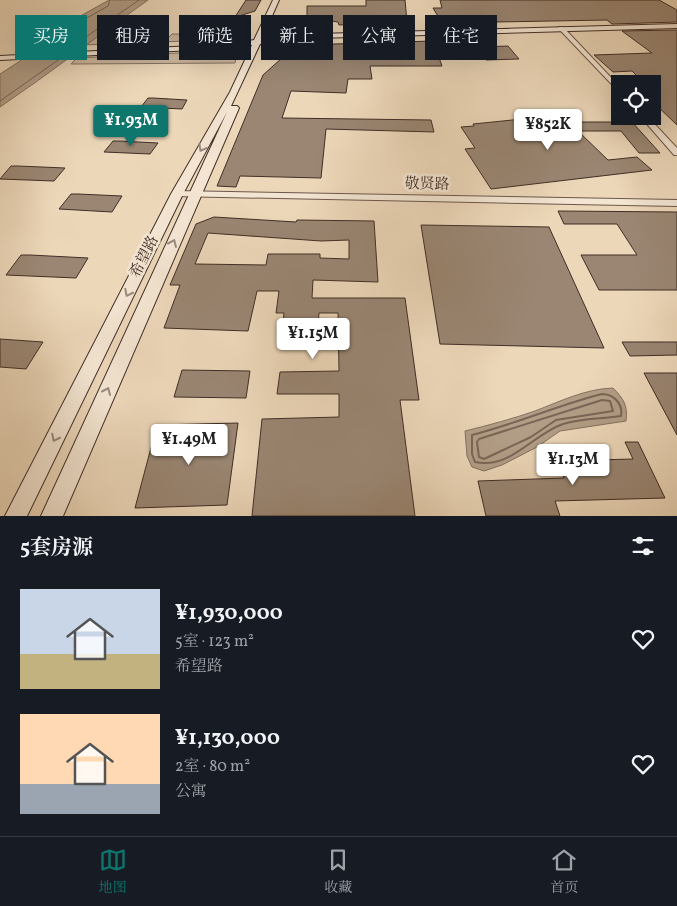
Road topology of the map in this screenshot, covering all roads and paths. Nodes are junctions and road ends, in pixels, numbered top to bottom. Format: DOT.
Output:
graph roads {
  1 [pos="276,0"];
  2 [pos="283,0"];
  3 [pos="272,15"];
  4 [pos="276,15"];
  5 [pos="677,26"];
  6 [pos="562,28"];
  7 [pos="333,35"];
  8 [pos="261,37"];
  9 [pos="261,45"];
  10 [pos="169,48"];
  11 [pos="261,48"];
  12 [pos="97,51"];
  13 [pos="97,51"];
  14 [pos="1,56"];
  15 [pos="611,81"];
  16 [pos="651,125"];
  17 [pos="677,153"];
  18 [pos="177,194"];
  19 [pos="194,195"];
  20 [pos="677,203"];
  21 [pos="16,516"];
  22 [pos="52,516"];
  1 -- 3 [label="main road, 希望路"];
  2 -- 4 [label="main road, 希望路"];
  5 -- 6 [label="main road"];
  6 -- 7 [label="main road"];
  6 -- 15 [label="street"];
  8 -- 10 [label="main road"];
  9 -- 18 [label="main road, 希望路, one-way"];
  11 -- 19 [label="main road, 希望路"];
  12 -- 14 [label="main road"];
  13 -- 14 [label="main road"];
  16 -- 17 [label="street"];
  18 -- 19 [label="street, 敬贤路"];
  18 -- 21 [label="main road, 希望路, one-way"];
  19 -- 20 [label="street, 敬贤路"];
  22 -- 19 [label="main road, 希望路, one-way"];
}
